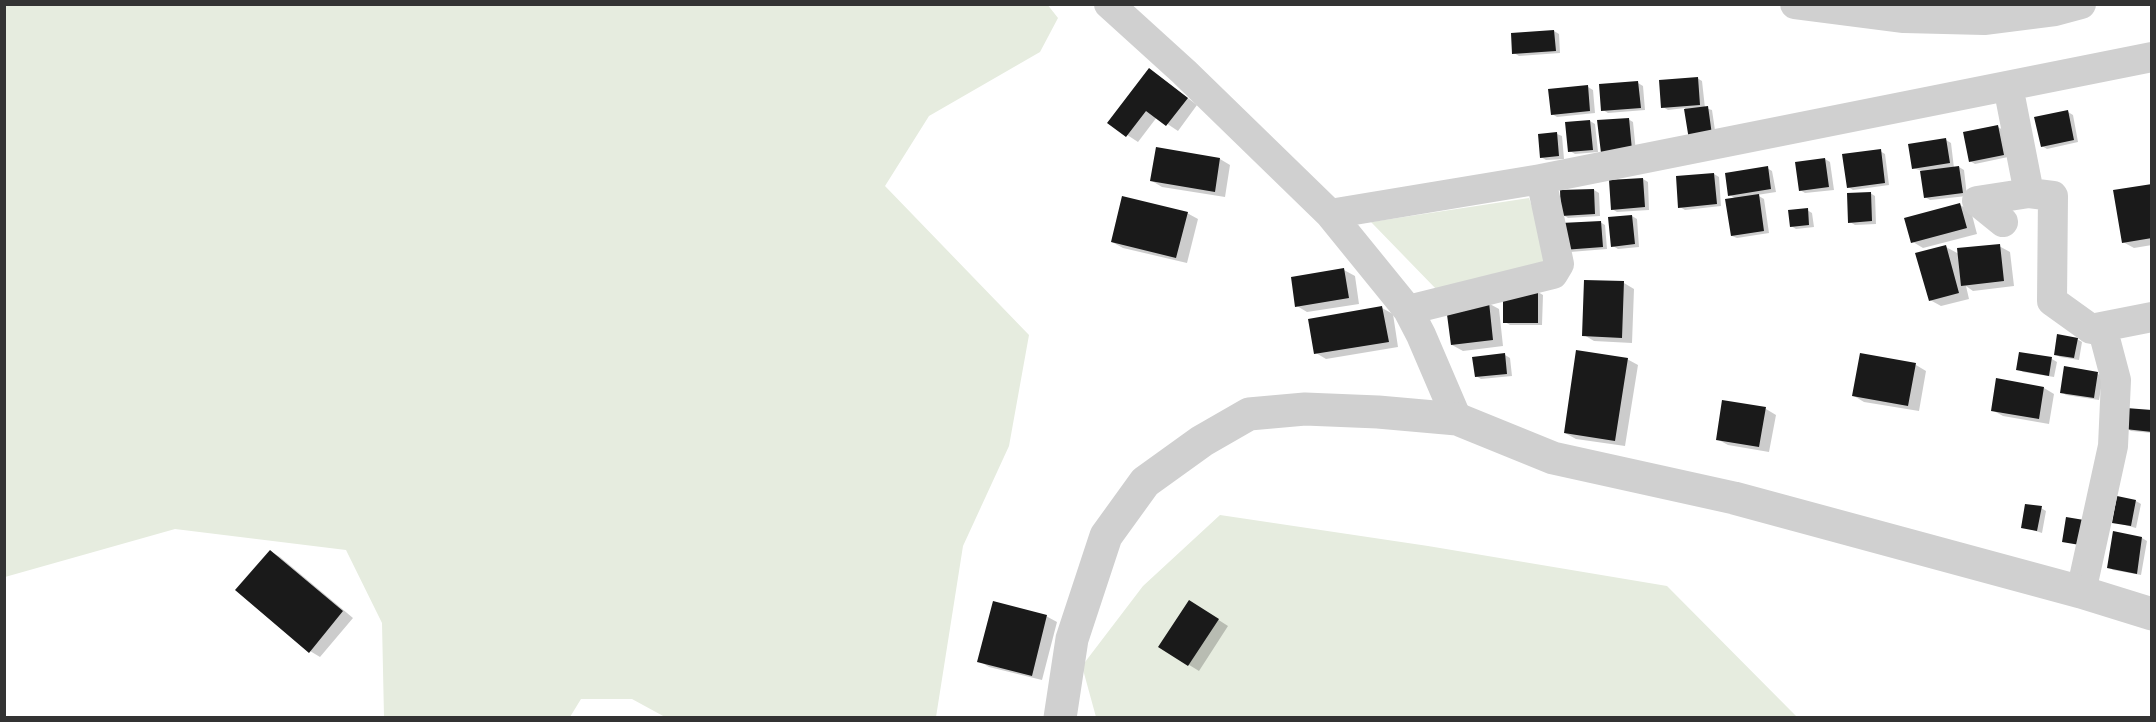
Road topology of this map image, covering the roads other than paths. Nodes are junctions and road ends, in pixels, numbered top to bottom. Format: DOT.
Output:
graph roads {
  1 [pos="1109,4"];
  2 [pos="1795,4"];
  3 [pos="2081,4"];
  4 [pos="2151,57"];
  5 [pos="2008,86"];
  6 [pos="1541,179"];
  7 [pos="2029,193"];
  8 [pos="1330,214"];
  9 [pos="2003,222"];
  10 [pos="1408,310"];
  11 [pos="2151,317"];
  12 [pos="2102,327"];
  13 [pos="1457,419"];
  14 [pos="2081,592"];
  15 [pos="2151,614"];
  16 [pos="1060,717"];
  1 -- 8 [label="street"];
  2 -- 3 [label="street"];
  4 -- 5 [label="street"];
  5 -- 6 [label="street"];
  5 -- 7 [label="street"];
  6 -- 8 [label="street"];
  6 -- 10 [label="street"];
  7 -- 9 [label="street"];
  7 -- 12 [label="street"];
  8 -- 10 [label="street"];
  10 -- 13 [label="street"];
  11 -- 12 [label="street"];
  12 -- 14 [label="street"];
  13 -- 14 [label="street"];
  13 -- 16 [label="street"];
  14 -- 15 [label="street"];
}
